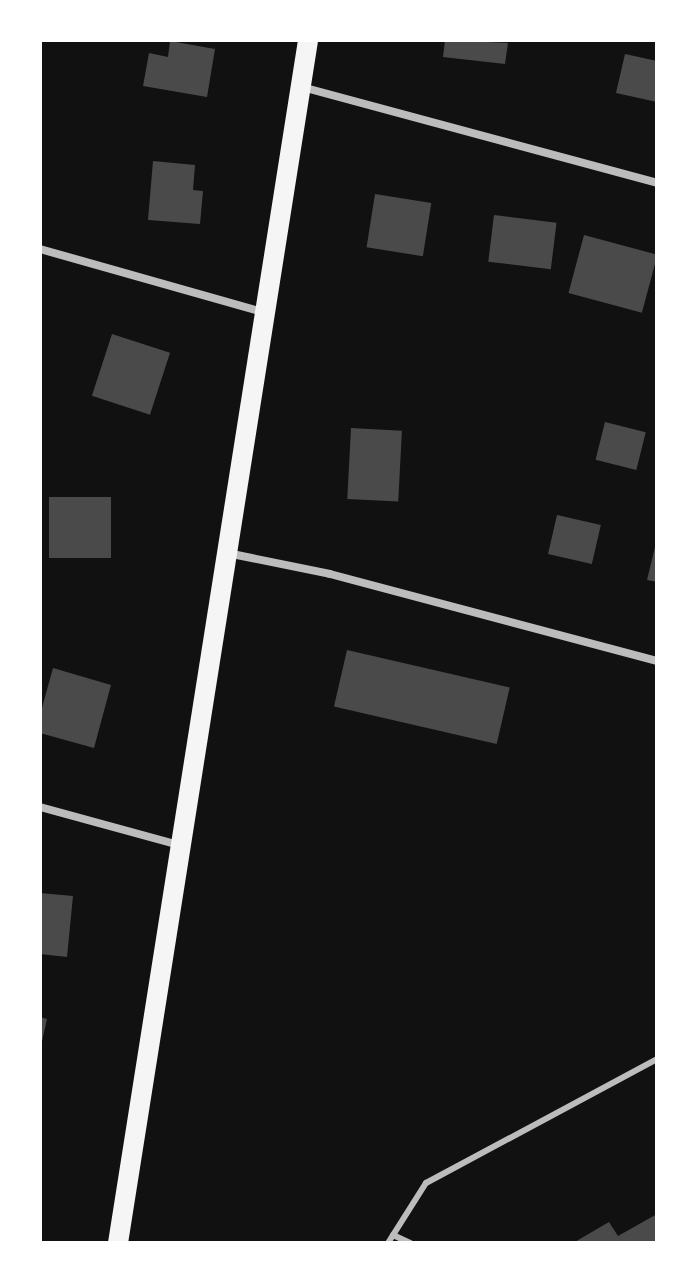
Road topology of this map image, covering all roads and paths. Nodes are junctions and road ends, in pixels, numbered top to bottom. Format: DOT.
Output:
graph roads {
  1 [pos="308,40"];
  2 [pos="299,87"];
  3 [pos="657,183"];
  4 [pos="40,249"];
  5 [pos="264,312"];
  6 [pos="226,553"];
  7 [pos="657,661"];
  8 [pos="40,807"];
  9 [pos="180,845"];
  10 [pos="657,1059"];
  11 [pos="393,1235"];
  12 [pos="118,1243"];
  13 [pos="388,1243"];
  14 [pos="410,1243"];
  1 -- 2 [label="main road"];
  2 -- 3 [label="street"];
  2 -- 5 [label="main road"];
  4 -- 5 [label="street"];
  5 -- 6 [label="main road"];
  6 -- 7 [label="street"];
  6 -- 9 [label="main road"];
  8 -- 9 [label="street"];
  9 -- 12 [label="main road"];
  10 -- 11 [label="lane"];
  11 -- 13 [label="lane"];
  11 -- 14 [label="lane"];
}
